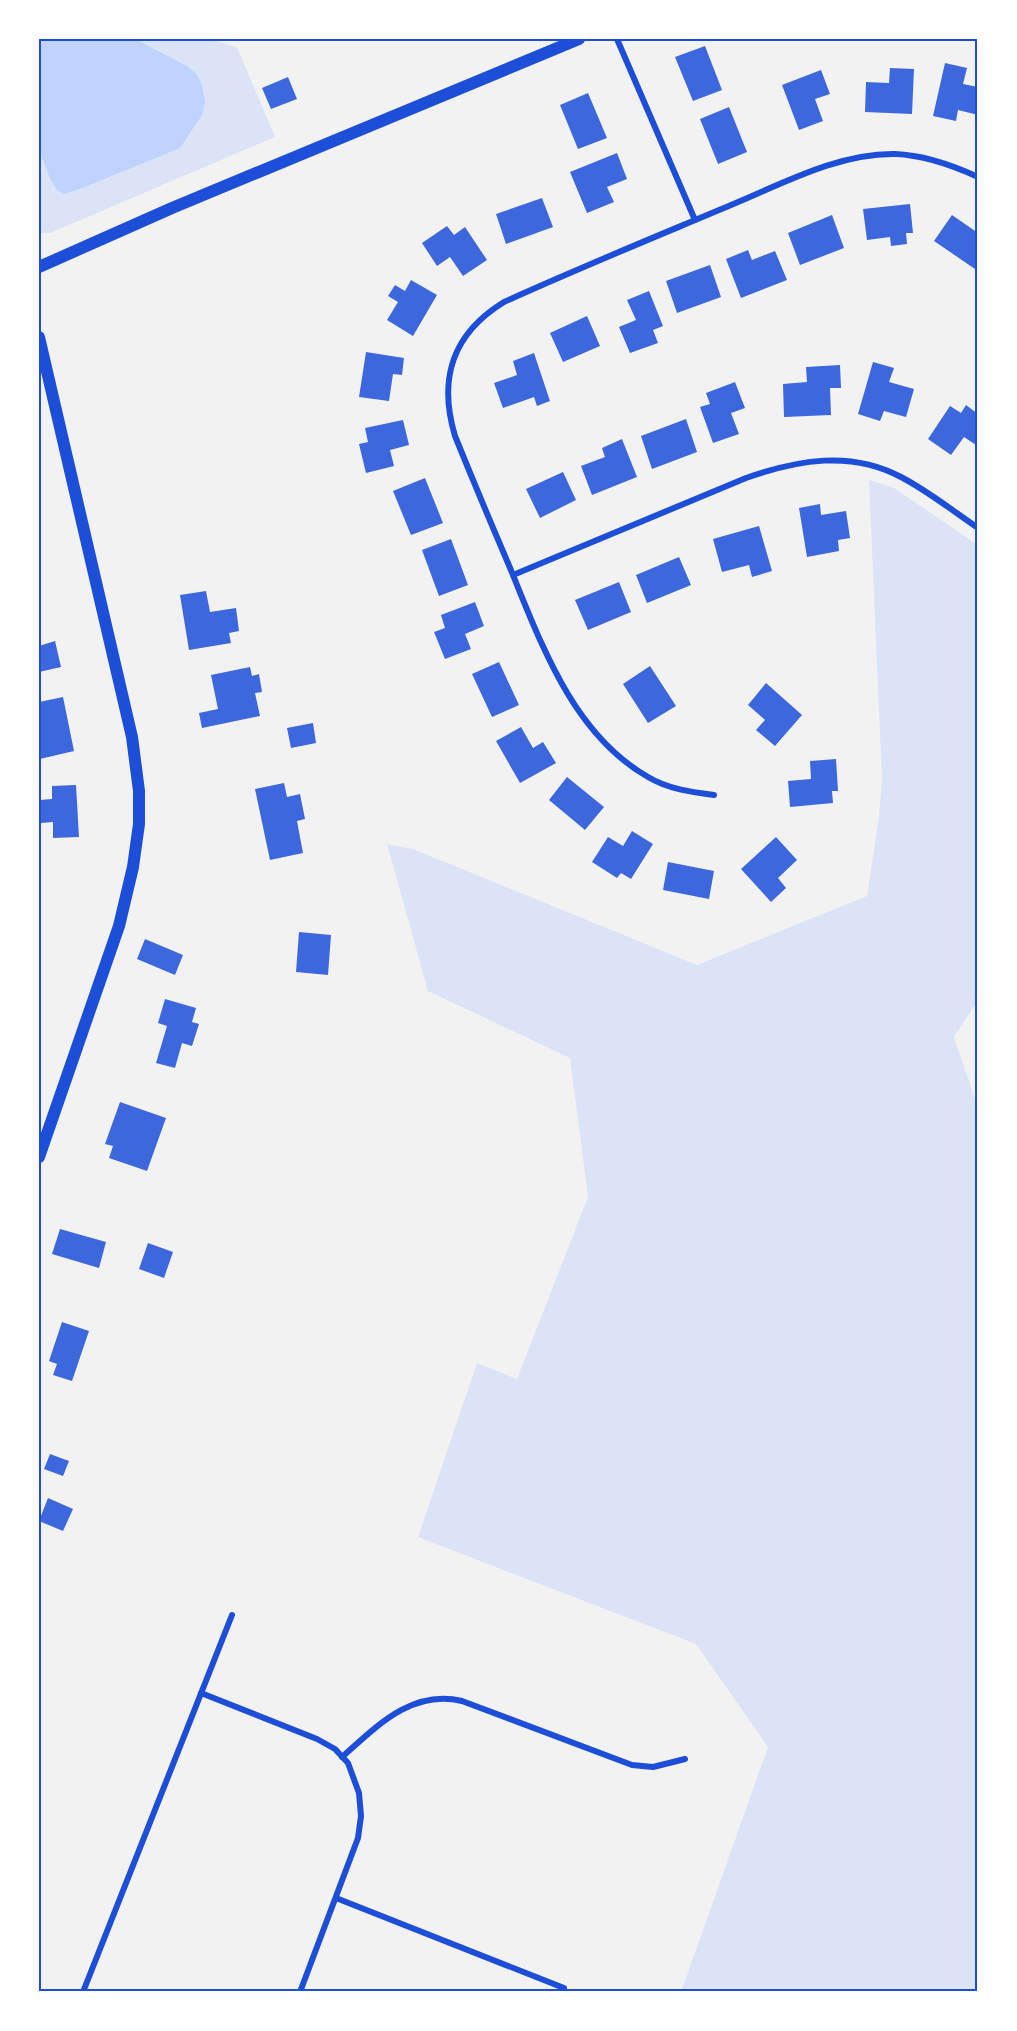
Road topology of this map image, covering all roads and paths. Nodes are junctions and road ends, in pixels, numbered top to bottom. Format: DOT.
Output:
graph roads {
  1 [pos="579,39"];
  2 [pos="617,39"];
  3 [pos="978,177"];
  4 [pos="694,220"];
  5 [pos="39,267"];
  6 [pos="39,338"];
  7 [pos="978,528"];
  8 [pos="513,575"];
  9 [pos="714,795"];
  10 [pos="39,1157"];
  11 [pos="232,1616"];
  12 [pos="201,1693"];
  13 [pos="342,1757"];
  14 [pos="685,1760"];
  15 [pos="336,1898"];
  16 [pos="564,1988"];
  17 [pos="83,1992"];
  18 [pos="300,1992"];
  1 -- 5 [label="main road"];
  2 -- 4 [label="street"];
  3 -- 4 [label="street"];
  4 -- 8 [label="street"];
  6 -- 10 [label="main road"];
  7 -- 8 [label="street"];
  8 -- 9 [label="street"];
  11 -- 12 [label="street"];
  12 -- 13 [label="street"];
  12 -- 17 [label="street"];
  13 -- 14 [label="street"];
  13 -- 15 [label="street"];
  15 -- 16 [label="street"];
  15 -- 18 [label="street"];
}
